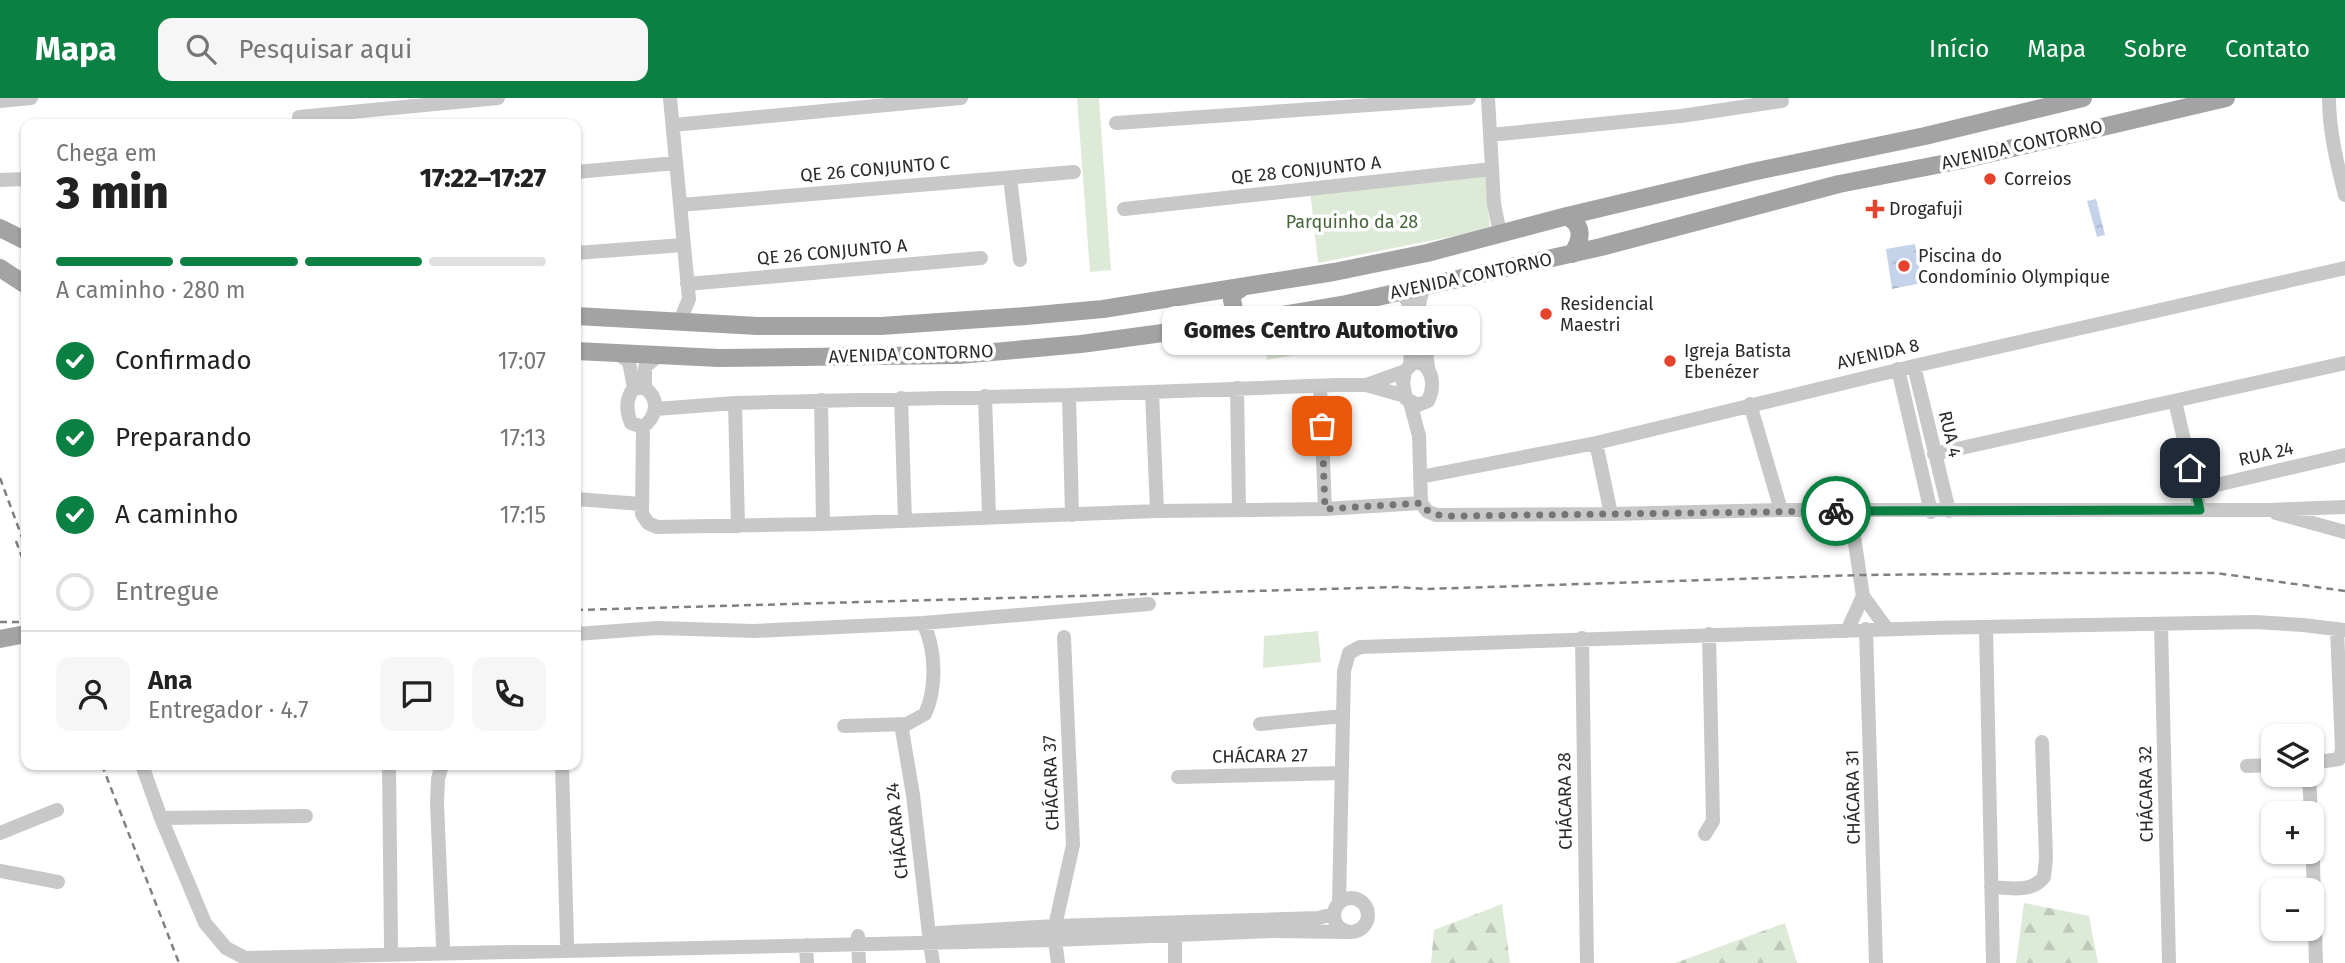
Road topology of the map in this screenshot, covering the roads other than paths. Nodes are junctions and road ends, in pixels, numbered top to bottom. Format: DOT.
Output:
graph roads {
  1 [pos="31,98"];
  2 [pos="498,98"];
  3 [pos="670,98"];
  4 [pos="961,98"];
  5 [pos="1469,98"];
  6 [pos="1488,98"];
  7 [pos="2083,98"];
  8 [pos="2226,98"];
  9 [pos="0,101"];
  10 [pos="1782,101"];
  11 [pos="2326,102"];
  12 [pos="299,117"];
  13 [pos="1116,123"];
  14 [pos="673,125"];
  15 [pos="1959,128"];
  16 [pos="1490,135"];
  17 [pos="1924,136"];
  18 [pos="1962,160"];
  19 [pos="676,163"];
  20 [pos="1925,167"];
  21 [pos="1492,169"];
  22 [pos="581,172"];
  23 [pos="1074,172"];
  24 [pos="2342,172"];
  25 [pos="1010,178"];
  26 [pos="21,179"];
  27 [pos="0,180"];
  28 [pos="2345,195"];
  29 [pos="680,205"];
  30 [pos="1124,209"];
  31 [pos="1567,215"];
  32 [pos="0,228"];
  33 [pos="1500,233"];
  34 [pos="21,238"];
  35 [pos="683,245"];
  36 [pos="581,253"];
  37 [pos="1572,254"];
  38 [pos="981,258"];
  39 [pos="1020,260"];
  40 [pos="0,268"];
  41 [pos="2345,268"];
  42 [pos="21,282"];
  43 [pos="687,284"];
  44 [pos="1424,285"];
  45 [pos="1243,288"];
  46 [pos="1399,291"];
  47 [pos="689,299"];
  48 [pos="581,316"];
  49 [pos="679,323"];
  50 [pos="1237,323"];
  51 [pos="709,324"];
  52 [pos="758,326"];
  53 [pos="581,351"];
  54 [pos="617,353"];
  55 [pos="659,355"];
  56 [pos="719,358"];
  57 [pos="2345,363"];
  58 [pos="1914,366"];
  59 [pos="1428,367"];
  60 [pos="1408,368"];
  61 [pos="1898,369"];
  62 [pos="1366,384"];
  63 [pos="1320,386"];
  64 [pos="1237,387"];
  65 [pos="640,388"];
  66 [pos="1152,392"];
  67 [pos="1069,395"];
  68 [pos="985,396"];
  69 [pos="901,398"];
  70 [pos="1407,399"];
  71 [pos="821,400"];
  72 [pos="1428,401"];
  73 [pos="2175,401"];
  74 [pos="735,403"];
  75 [pos="1750,404"];
  76 [pos="656,409"];
  77 [pos="1926,417"];
  78 [pos="1910,421"];
  79 [pos="643,427"];
  80 [pos="1419,436"];
  81 [pos="1596,443"];
  82 [pos="2345,456"];
  83 [pos="1935,458"];
  84 [pos="1921,466"];
  85 [pos="1420,477"];
  86 [pos="2195,490"];
  87 [pos="581,499"];
  88 [pos="1421,503"];
  89 [pos="641,504"];
  90 [pos="2345,507"];
  91 [pos="1239,509"];
  92 [pos="1325,509"];
  93 [pos="1781,510"];
  94 [pos="2200,510"];
  95 [pos="2268,510"];
  96 [pos="1157,511"];
  97 [pos="1850,511"];
  98 [pos="1950,511"];
  99 [pos="1931,512"];
  100 [pos="1611,514"];
  101 [pos="1072,515"];
  102 [pos="989,516"];
  103 [pos="905,521"];
  104 [pos="823,524"];
  105 [pos="738,526"];
  106 [pos="2345,532"];
  107 [pos="1863,596"];
  108 [pos="1149,604"];
  109 [pos="923,623"];
  110 [pos="2161,624"];
  111 [pos="1986,627"];
  112 [pos="1866,629"];
  113 [pos="1887,629"];
  114 [pos="2341,629"];
  115 [pos="1847,631"];
  116 [pos="581,634"];
  117 [pos="1709,634"];
  118 [pos="21,635"];
  119 [pos="1064,637"];
  120 [pos="1581,638"];
  121 [pos="0,639"];
  122 [pos="1343,716"];
  123 [pos="901,724"];
  124 [pos="1260,724"];
  125 [pos="844,726"];
  126 [pos="2042,742"];
  127 [pos="2324,762"];
  128 [pos="2261,765"];
  129 [pos="2247,766"];
  130 [pos="144,770"];
  131 [pos="389,770"];
  132 [pos="441,770"];
  133 [pos="562,770"];
  134 [pos="1342,773"];
  135 [pos="1178,777"];
  136 [pos="57,810"];
  137 [pos="306,816"];
  138 [pos="161,818"];
  139 [pos="0,833"];
  140 [pos="1704,834"];
  141 [pos="1341,854"];
  142 [pos="2313,864"];
  143 [pos="0,871"];
  144 [pos="58,882"];
  145 [pos="1992,887"];
  146 [pos="1361,900"];
  147 [pos="1336,908"];
  148 [pos="1347,932"];
  149 [pos="1055,933"];
  150 [pos="1175,934"];
  151 [pos="930,938"];
  152 [pos="858,940"];
  153 [pos="567,942"];
  154 [pos="443,945"];
  155 [pos="807,945"];
  156 [pos="718,947"];
  157 [pos="397,955"];
  158 [pos="635,956"];
  159 [pos="545,957"];
  160 [pos="458,958"];
  161 [pos="718,963"];
  162 [pos="807,963"];
  163 [pos="859,963"];
  164 [pos="933,963"];
  165 [pos="1058,963"];
  166 [pos="1175,963"];
  167 [pos="1587,963"];
  168 [pos="1876,963"];
  169 [pos="1993,963"];
  170 [pos="2169,963"];
  171 [pos="2316,963"];
  1 -- 9 [label="street"];
  2 -- 12 [label="street"];
  3 -- 14 [label="street"];
  4 -- 14 [label="street"];
  5 -- 13 [label="street"];
  6 -- 16 [label="street"];
  7 -- 15 [label="main road, AVENIDA CONTORNO"];
  8 -- 18 [label="main road, AVENIDA CONTORNO"];
  10 -- 16 [label="street"];
  11 -- 24 [label="street"];
  14 -- 19 [label="street"];
  15 -- 17 [label="main road, AVENIDA CONTORNO"];
  15 -- 18 [label="main road"];
  16 -- 21 [label="street"];
  17 -- 20 [label="main road"];
  17 -- 31 [label="main road, AVENIDA CONTORNO"];
  18 -- 20 [label="main road, AVENIDA CONTORNO"];
  19 -- 22 [label="street"];
  19 -- 29 [label="street"];
  20 -- 37 [label="main road, AVENIDA CONTORNO"];
  21 -- 30 [label="street, QE 28 CONJUNTO A"];
  21 -- 33 [label="street"];
  23 -- 25 [label="street, QE 26 CONJUNTO C"];
  24 -- 28 [label="street"];
  25 -- 29 [label="street, QE 26 CONJUNTO C"];
  25 -- 39 [label="street"];
  26 -- 27 [label="street"];
  29 -- 35 [label="street"];
  31 -- 33 [label="main road, AVENIDA CONTORNO"];
  31 -- 37 [label="main road"];
  32 -- 34 [label="main road"];
  33 -- 45 [label="main road, AVENIDA CONTORNO"];
  35 -- 36 [label="street"];
  35 -- 43 [label="street"];
  37 -- 44 [label="main road, AVENIDA CONTORNO"];
  38 -- 43 [label="street, QE 26 CONJUNTO A"];
  40 -- 42 [label="main road"];
  41 -- 58 [label="street, AVENIDA 8"];
  43 -- 47 [label="street"];
  44 -- 46 [label="main road, AVENIDA CONTORNO"];
  44 -- 59 [label="street"];
  45 -- 50 [label="main road"];
  45 -- 52 [label="main road, AVENIDA CONTORNO"];
  46 -- 50 [label="main road, AVENIDA CONTORNO"];
  46 -- 60 [label="street"];
  47 -- 49 [label="street"];
  47 -- 51 [label="street"];
  48 -- 49 [label="main road, AVENIDA CONTORNO"];
  49 -- 51 [label="main road, AVENIDA CONTORNO"];
  50 -- 56 [label="main road, AVENIDA CONTORNO"];
  51 -- 52 [label="main road, AVENIDA CONTORNO"];
  52 -- 56 [label="main road"];
  53 -- 54 [label="main road, AVENIDA CONTORNO"];
  54 -- 55 [label="main road, AVENIDA CONTORNO"];
  54 -- 65 [label="street"];
  55 -- 56 [label="main road, AVENIDA CONTORNO"];
  55 -- 65 [label="street"];
  57 -- 73 [label="street"];
  58 -- 61 [label="street, AVENIDA 8"];
  58 -- 77 [label="street, RUA 4"];
  59 -- 60 [label="street"];
  59 -- 72 [label="street"];
  60 -- 62 [label="street"];
  60 -- 70 [label="street"];
  61 -- 75 [label="street, AVENIDA 8"];
  61 -- 78 [label="street, RUA 4"];
  62 -- 63 [label="street"];
  62 -- 70 [label="street"];
  63 -- 64 [label="street"];
  63 -- 92 [label="street"];
  64 -- 66 [label="street"];
  64 -- 91 [label="street"];
  65 -- 76 [label="street"];
  65 -- 79 [label="street"];
  66 -- 67 [label="street"];
  66 -- 96 [label="street"];
  67 -- 68 [label="street"];
  67 -- 101 [label="street"];
  68 -- 69 [label="street"];
  68 -- 102 [label="street"];
  69 -- 71 [label="street"];
  69 -- 103 [label="street"];
  70 -- 72 [label="street"];
  70 -- 80 [label="street"];
  71 -- 74 [label="street"];
  71 -- 104 [label="street"];
  72 -- 80 [label="street"];
  73 -- 83 [label="street"];
  73 -- 86 [label="street"];
  74 -- 76 [label="street"];
  74 -- 105 [label="street"];
  75 -- 81 [label="street, AVENIDA 8"];
  75 -- 93 [label="street"];
  76 -- 79 [label="street"];
  77 -- 78 [label="street"];
  77 -- 83 [label="street, RUA 4"];
  78 -- 84 [label="street, RUA 4"];
  79 -- 89 [label="street"];
  80 -- 85 [label="street"];
  81 -- 85 [label="street, AVENIDA 8"];
  81 -- 100 [label="street"];
  82 -- 86 [label="street, RUA 24"];
  83 -- 84 [label="street"];
  83 -- 98 [label="street, RUA 4"];
  84 -- 99 [label="street, RUA 4"];
  85 -- 88 [label="street"];
  86 -- 94 [label="street"];
  87 -- 89 [label="street"];
  88 -- 92 [label="street"];
  88 -- 100 [label="street"];
  89 -- 105 [label="street"];
  90 -- 95 [label="street"];
  91 -- 92 [label="street"];
  91 -- 96 [label="street"];
  93 -- 97 [label="street"];
  93 -- 100 [label="street"];
  94 -- 95 [label="street"];
  94 -- 98 [label="street"];
  95 -- 106 [label="street"];
  96 -- 101 [label="street"];
  97 -- 99 [label="street"];
  97 -- 107 [label="street"];
  98 -- 99 [label="street"];
  101 -- 102 [label="street"];
  102 -- 103 [label="street"];
  103 -- 104 [label="street"];
  104 -- 105 [label="street"];
  107 -- 113 [label="street"];
  107 -- 115 [label="street"];
  108 -- 109 [label="street"];
  109 -- 116 [label="street"];
  109 -- 123 [label="street"];
  110 -- 111 [label="street"];
  110 -- 114 [label="street"];
  110 -- 170 [label="street, CHÁCARA 32"];
  111 -- 113 [label="street"];
  111 -- 145 [label="street"];
  112 -- 113 [label="street"];
  112 -- 115 [label="street"];
  112 -- 168 [label="street, CHÁCARA 31"];
  114 -- 127 [label="street"];
  115 -- 117 [label="street"];
  117 -- 120 [label="street"];
  117 -- 140 [label="street"];
  118 -- 121 [label="main road"];
  119 -- 149 [label="street, CHÁCARA 37"];
  120 -- 122 [label="street"];
  120 -- 167 [label="street, CHÁCARA 28"];
  122 -- 124 [label="street"];
  122 -- 134 [label="street"];
  123 -- 125 [label="street"];
  123 -- 151 [label="street, CHÁCARA 24"];
  126 -- 145 [label="street"];
  128 -- 129 [label="street"];
  130 -- 138 [label="street"];
  131 -- 157 [label="street"];
  132 -- 154 [label="street"];
  133 -- 153 [label="street"];
  134 -- 135 [label="street, CHÁCARA 27"];
  134 -- 141 [label="street"];
  136 -- 139 [label="street"];
  137 -- 138 [label="street"];
  138 -- 157 [label="street"];
  141 -- 146 [label="street"];
  141 -- 147 [label="street"];
  142 -- 171 [label="street"];
  143 -- 144 [label="street"];
  145 -- 169 [label="street"];
  146 -- 147 [label="street"];
  146 -- 148 [label="street"];
  147 -- 148 [label="street"];
  147 -- 149 [label="street"];
  148 -- 150 [label="street"];
  149 -- 150 [label="street"];
  149 -- 151 [label="street"];
  149 -- 165 [label="street, CHÁCARA 37"];
  150 -- 166 [label="street"];
  151 -- 152 [label="street"];
  151 -- 164 [label="street, CHÁCARA 24"];
  152 -- 153 [label="street"];
  152 -- 155 [label="street"];
  152 -- 163 [label="street"];
  153 -- 154 [label="street"];
  154 -- 157 [label="street"];
  155 -- 156 [label="street"];
  155 -- 162 [label="street"];
  156 -- 158 [label="street"];
  156 -- 161 [label="street"];
  157 -- 160 [label="street"];
  158 -- 159 [label="street"];
  159 -- 160 [label="street"];
}
